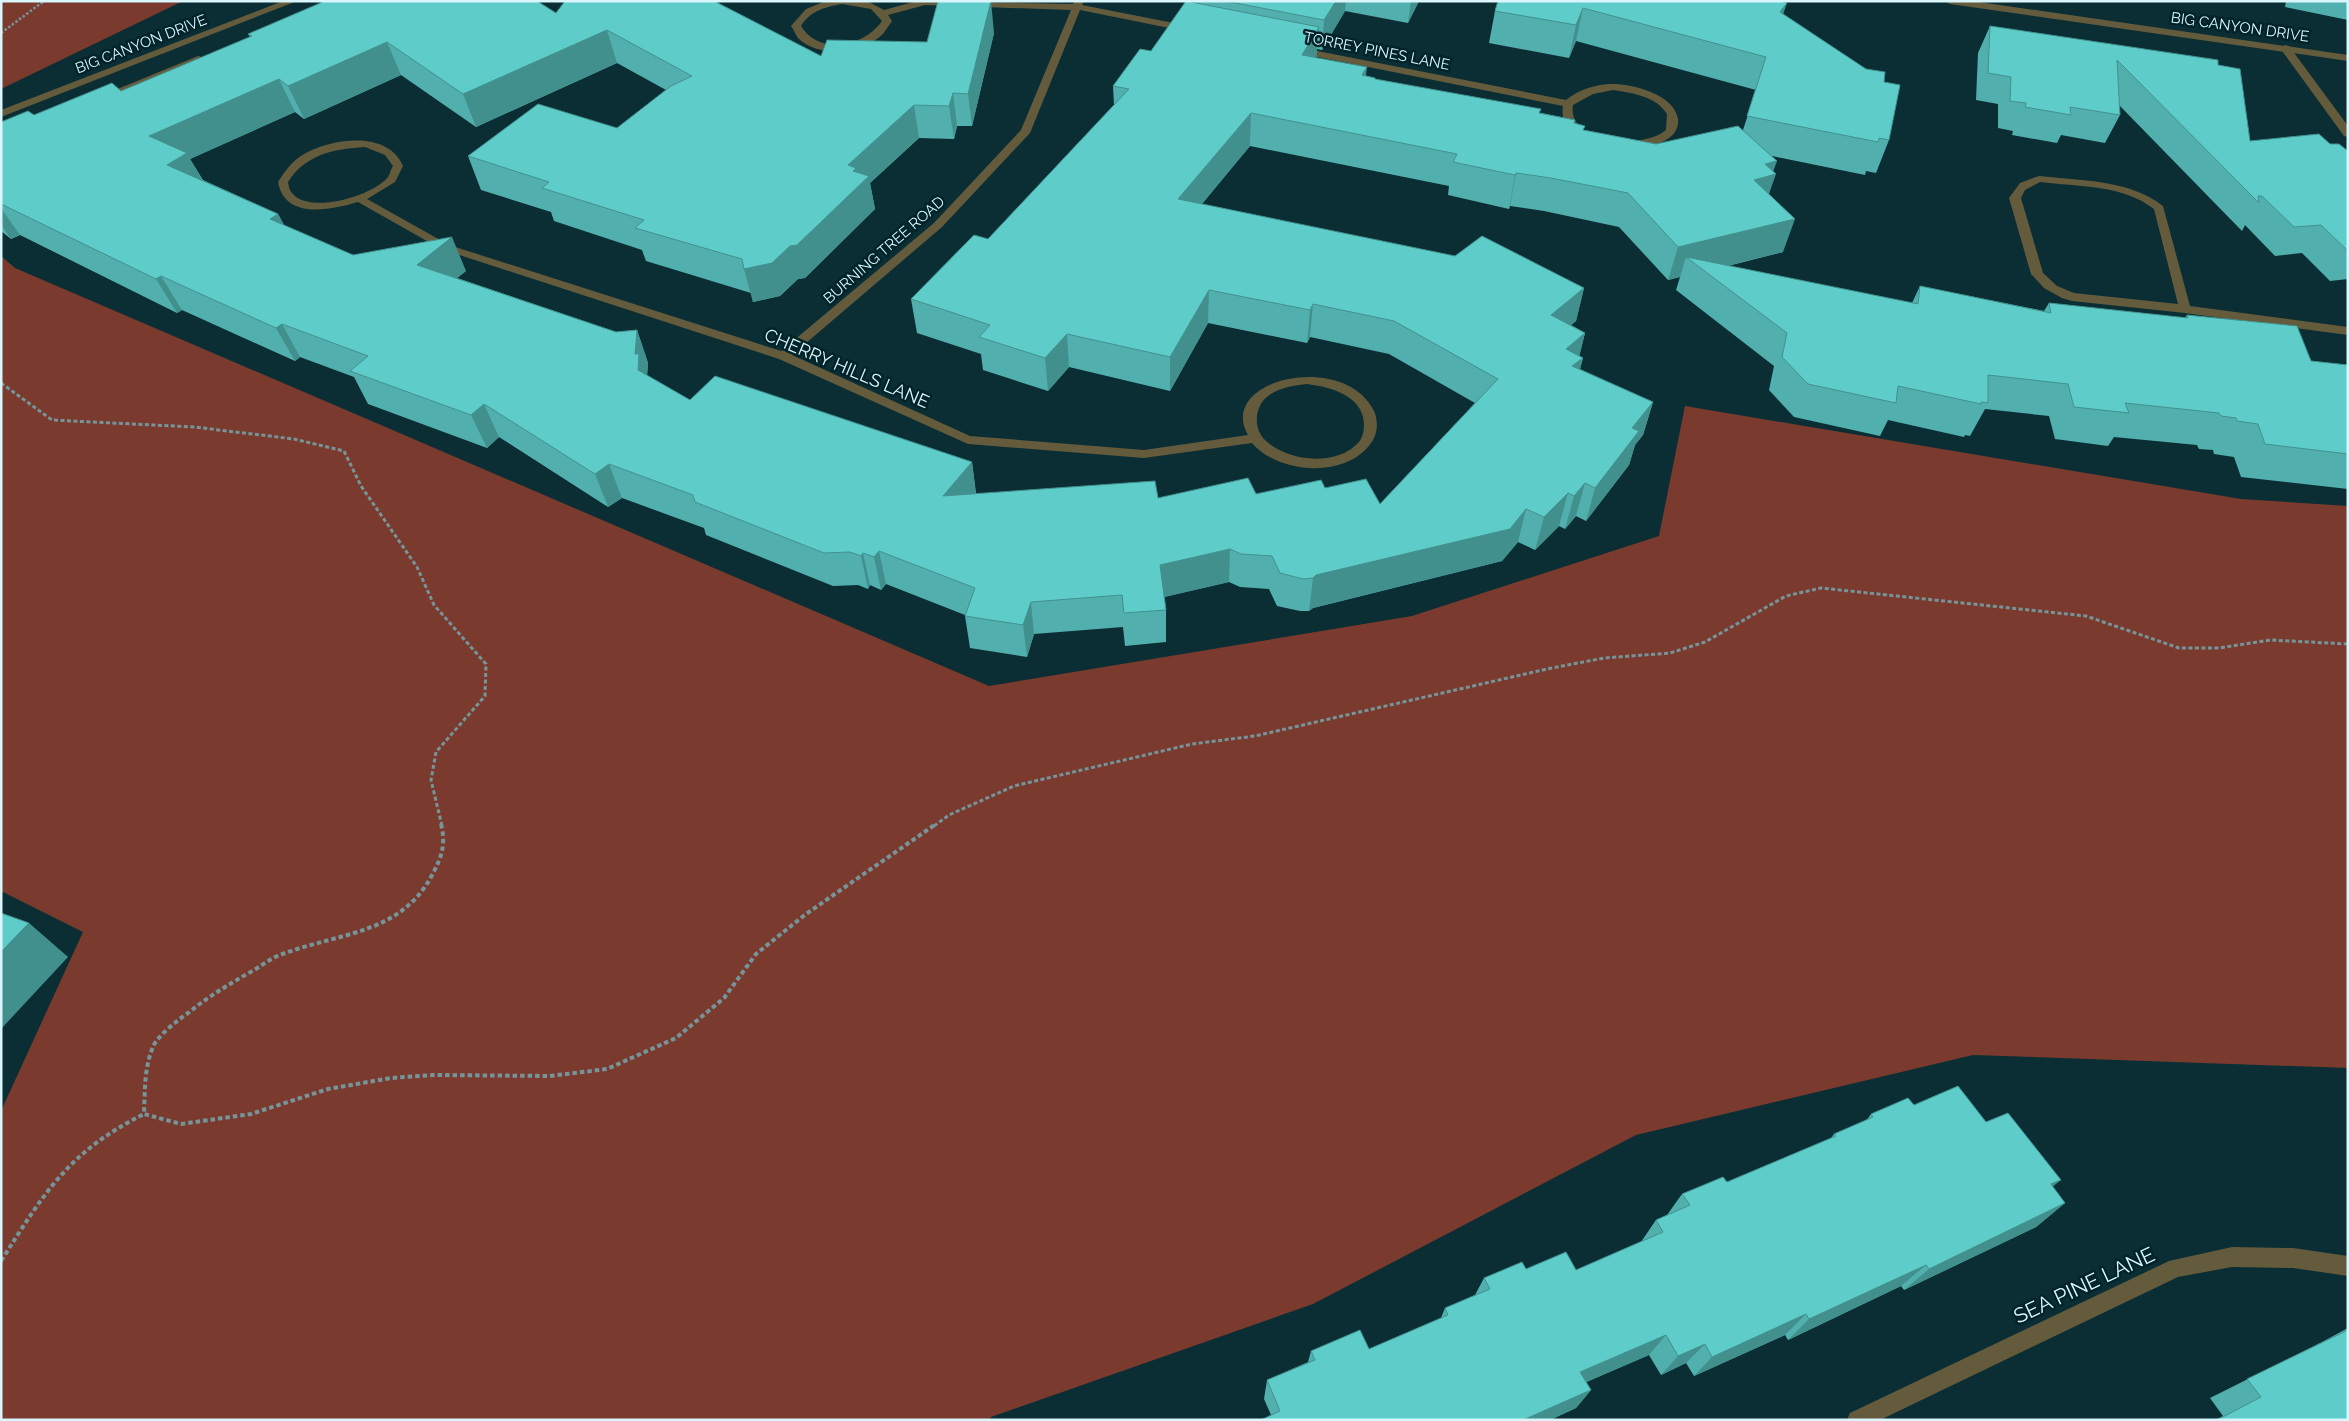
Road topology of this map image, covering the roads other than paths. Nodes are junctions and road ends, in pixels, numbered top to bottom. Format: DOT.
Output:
graph roads {
  1 [pos="292,1"];
  2 [pos="1950,1"];
  3 [pos="1078,4"];
  4 [pos="884,13"];
  5 [pos="1202,31"];
  6 [pos="1289,48"];
  7 [pos="2285,48"];
  8 [pos="207,56"];
  9 [pos="2348,58"];
  10 [pos="90,102"];
  11 [pos="1568,104"];
  12 [pos="1,114"];
  13 [pos="2348,134"];
  14 [pos="360,199"];
  15 [pos="2185,309"];
  16 [pos="2348,331"];
  17 [pos="783,356"];
  18 [pos="1254,438"];
  19 [pos="2348,1266"];
  20 [pos="1857,1420"];
  1 -- 12 [label="street, BIG CANYON DRIVE"];
  2 -- 7 [label="street, BIG CANYON DRIVE"];
  3 -- 4 [label="street"];
  3 -- 5 [label="street"];
  3 -- 17 [label="street, BURNING TREE ROAD"];
  4 -- 4 [label="street"];
  6 -- 11 [label="street, TORREY PINES LANE"];
  7 -- 9 [label="street, BIG CANYON DRIVE"];
  7 -- 13 [label="street"];
  8 -- 10 [label="street, BIG CANYON DRIVE"];
  11 -- 11 [label="street"];
  14 -- 14 [label="street"];
  14 -- 17 [label="street, CHERRY HILLS LANE"];
  15 -- 15 [label="street"];
  15 -- 16 [label="street"];
  17 -- 18 [label="street, CHERRY HILLS LANE"];
  18 -- 18 [label="street"];
  19 -- 20 [label="street, SEA PINE LANE"];
}
